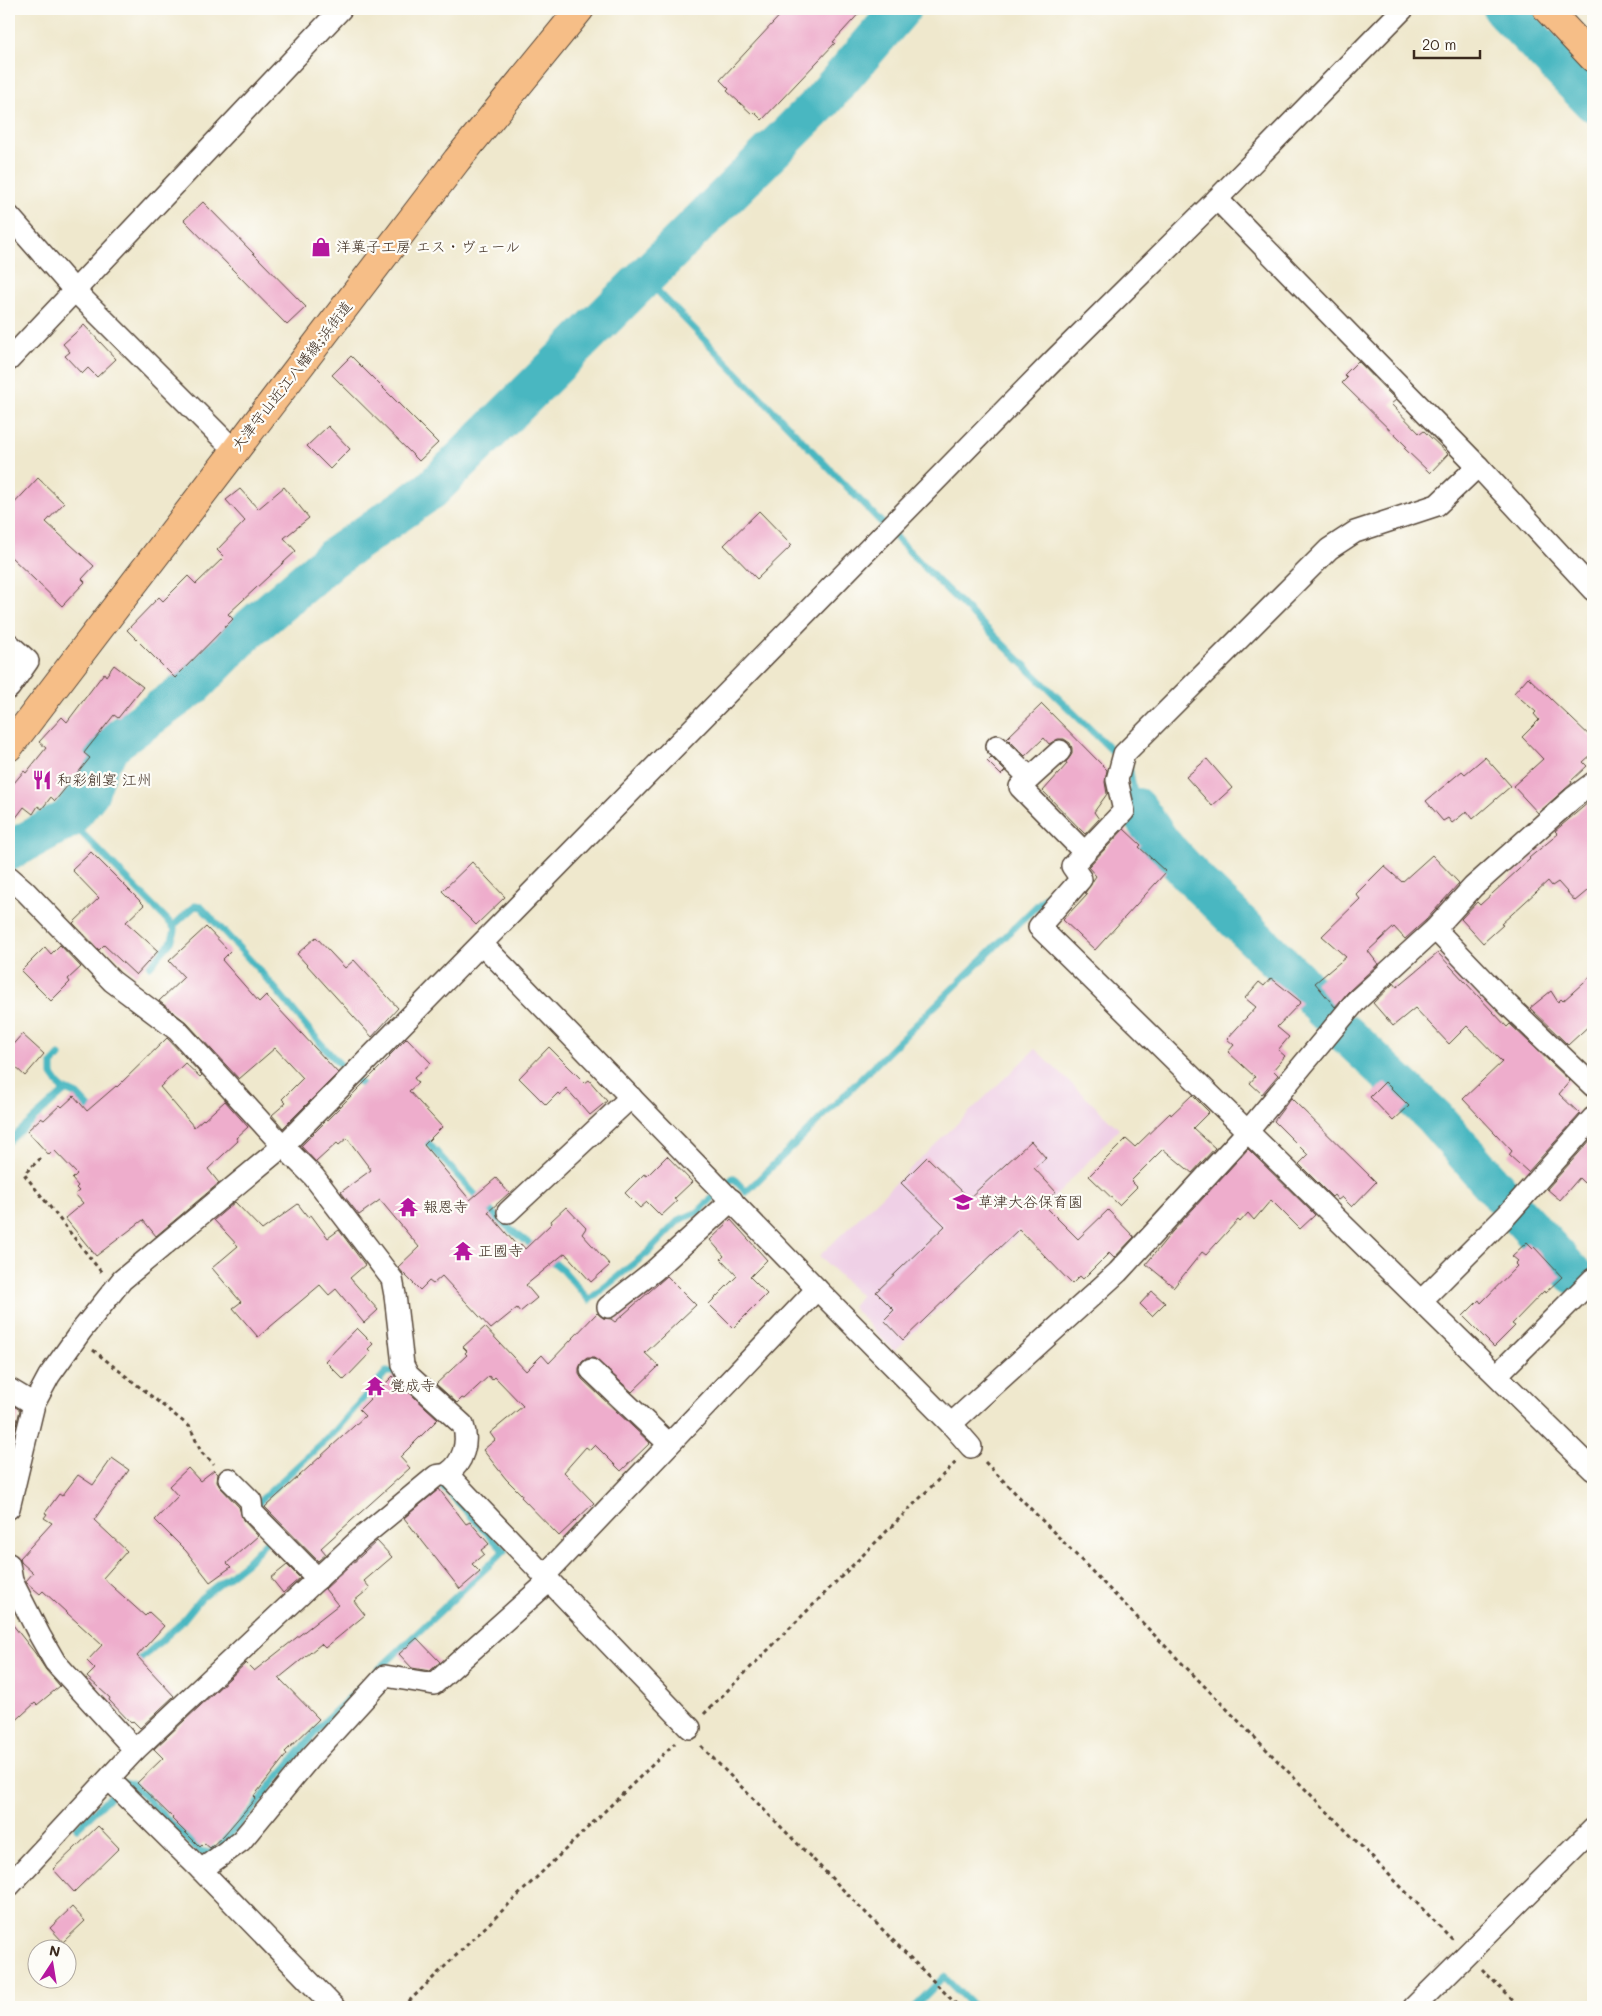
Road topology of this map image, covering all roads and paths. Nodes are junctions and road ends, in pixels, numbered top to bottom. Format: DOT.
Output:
graph roads {
  1 [pos="341,9"];
  2 [pos="580,9"];
  3 [pos="1403,9"];
  4 [pos="1547,9"];
  5 [pos="1593,58"];
  6 [pos="1217,199"];
  7 [pos="9,216"];
  8 [pos="75,291"];
  9 [pos="9,360"];
  10 [pos="234,450"];
  11 [pos="1478,466"];
  12 [pos="1593,590"];
  13 [pos="9,644"];
  14 [pos="9,688"];
  15 [pos="997,746"];
  16 [pos="9,747"];
  17 [pos="1060,751"];
  18 [pos="1030,778"];
  19 [pos="1593,784"];
  20 [pos="1084,852"];
  21 [pos="9,877"];
  22 [pos="1435,929"];
  23 [pos="482,944"];
  24 [pos="1593,1086"];
  25 [pos="631,1096"];
  26 [pos="1593,1118"];
  27 [pos="1248,1131"];
  28 [pos="284,1146"];
  29 [pos="41,1158"];
  30 [pos="732,1200"];
  31 [pos="508,1212"];
  32 [pos="1593,1279"];
  33 [pos="114,1289"];
  34 [pos="817,1289"];
  35 [pos="1421,1300"];
  36 [pos="608,1307"];
  37 [pos="76,1338"];
  38 [pos="591,1370"];
  39 [pos="1497,1375"];
  40 [pos="9,1389"];
  41 [pos="34,1404"];
  42 [pos="951,1424"];
  43 [pos="669,1444"];
  44 [pos="972,1447"];
  45 [pos="1593,1470"];
  46 [pos="447,1474"];
  47 [pos="229,1479"];
  48 [pos="9,1508"];
  49 [pos="10,1576"];
  50 [pos="318,1579"];
  51 [pos="546,1579"];
  52 [pos="695,1737"];
  53 [pos="135,1750"];
  54 [pos="115,1785"];
  55 [pos="1593,1829"];
  56 [pos="202,1870"];
  57 [pos="9,1886"];
  58 [pos="1467,1954"];
  59 [pos="334,2007"];
  60 [pos="959,2007"];
  61 [pos="1414,2007"];
  62 [pos="1519,2007"];
  1 -- 8 [label="street"];
  2 -- 10 [label="main road, 大津守山近江八幡線;浜街道"];
  3 -- 6 [label="street"];
  4 -- 5 [label="main road"];
  6 -- 11 [label="street"];
  6 -- 23 [label="street"];
  7 -- 8 [label="street"];
  8 -- 9 [label="street"];
  8 -- 10 [label="street"];
  10 -- 16 [label="main road, 大津守山近江八幡線;浜街道"];
  11 -- 12 [label="street"];
  11 -- 20 [label="street"];
  13 -- 14 [label="street"];
  15 -- 18 [label="street"];
  17 -- 18 [label="street"];
  18 -- 20 [label="street"];
  19 -- 22 [label="street"];
  20 -- 27 [label="street"];
  21 -- 28 [label="street"];
  22 -- 24 [label="street"];
  22 -- 27 [label="street"];
  23 -- 25 [label="street"];
  23 -- 28 [label="street"];
  25 -- 30 [label="street"];
  25 -- 31 [label="street"];
  26 -- 35 [label="street"];
  27 -- 35 [label="street"];
  27 -- 42 [label="street"];
  28 -- 33 [label="street"];
  28 -- 46 [label="street"];
  29 -- 33 [label="path"];
  30 -- 34 [label="street"];
  30 -- 36 [label="street"];
  32 -- 39 [label="street"];
  33 -- 37 [label="street"];
  34 -- 42 [label="street"];
  34 -- 43 [label="street"];
  35 -- 39 [label="street"];
  37 -- 41 [label="street"];
  37 -- 47 [label="path"];
  38 -- 43 [label="street"];
  39 -- 45 [label="street"];
  40 -- 41 [label="street"];
  41 -- 48 [label="street"];
  42 -- 44 [label="street"];
  43 -- 51 [label="street"];
  44 -- 58 [label="path"];
  46 -- 50 [label="street"];
  46 -- 51 [label="street"];
  47 -- 50 [label="street"];
  49 -- 53 [label="street"];
  50 -- 53 [label="street"];
  51 -- 52 [label="street"];
  51 -- 56 [label="street"];
  52 -- 60 [label="path"];
  53 -- 54 [label="street"];
  54 -- 56 [label="street"];
  54 -- 57 [label="street"];
  55 -- 58 [label="street"];
  56 -- 59 [label="street"];
  58 -- 61 [label="street"];
  58 -- 62 [label="path"];
}
